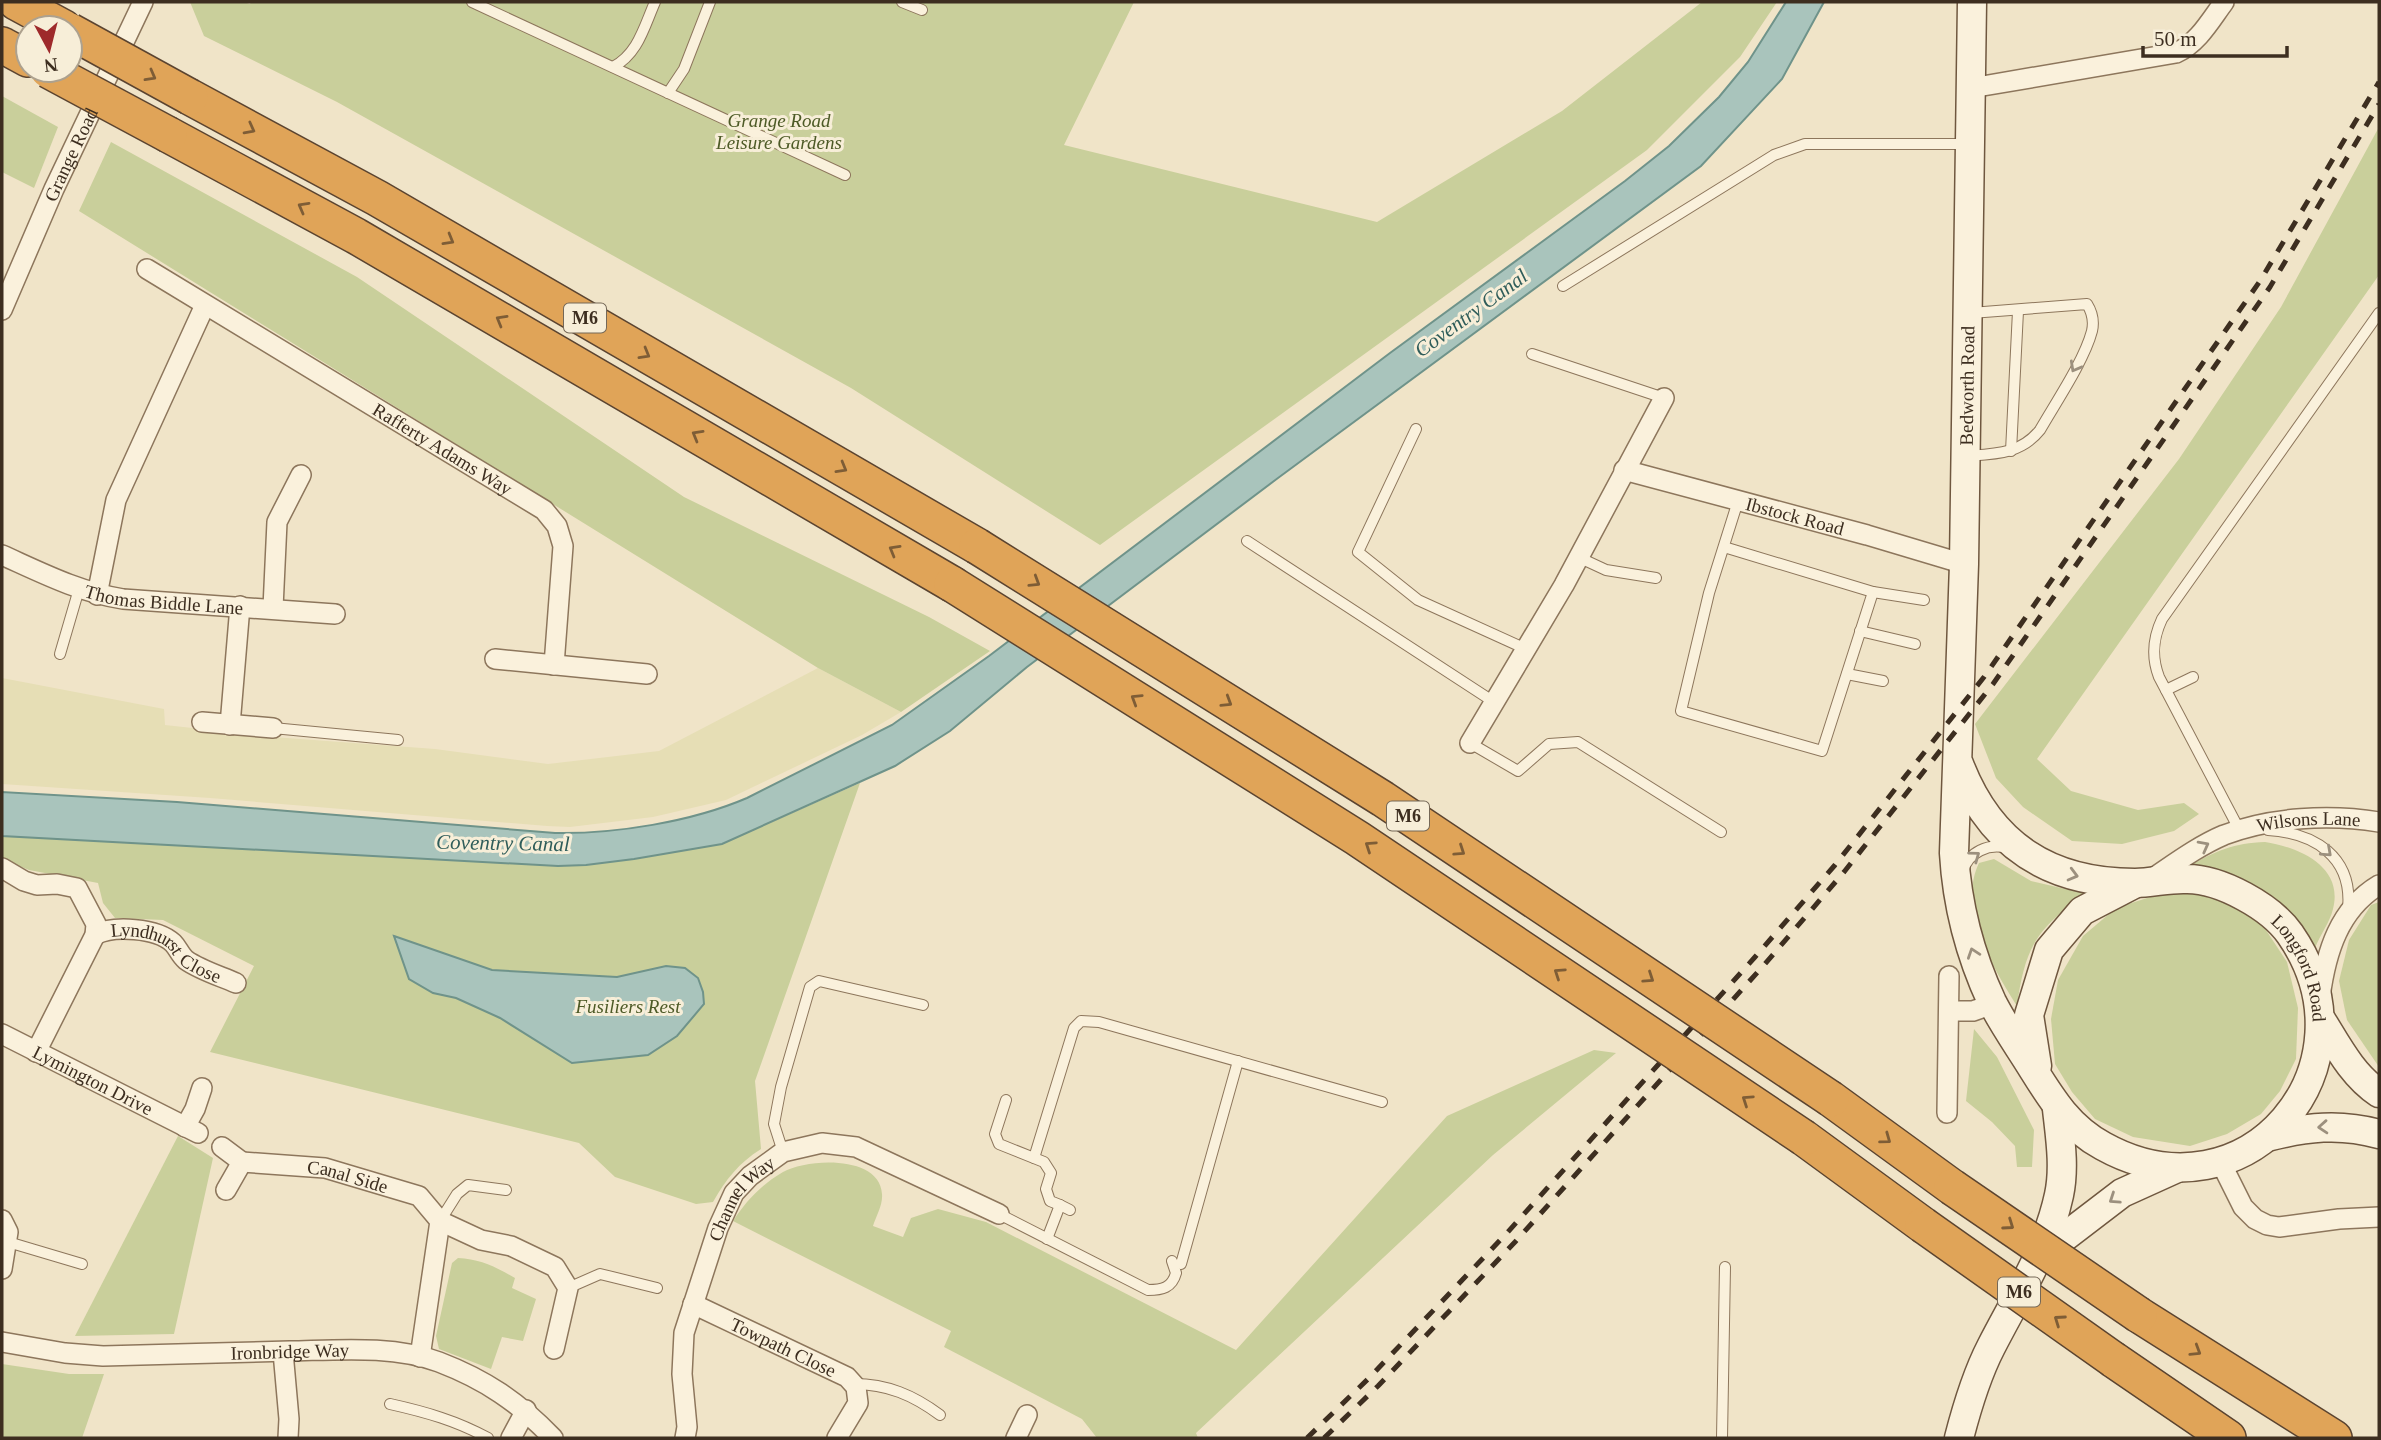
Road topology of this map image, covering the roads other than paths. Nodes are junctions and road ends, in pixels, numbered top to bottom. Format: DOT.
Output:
graph roads {
  1 [pos="16,2"];
  2 [pos="144,2"];
  3 [pos="472,2"];
  4 [pos="655,2"];
  5 [pos="710,2"];
  6 [pos="902,2"];
  7 [pos="1972,2"];
  8 [pos="2224,2"];
  9 [pos="922,10"];
  10 [pos="39,14"];
  11 [pos="84,38"];
  12 [pos="612,67"];
  13 [pos="74,84"];
  14 [pos="1971,88"];
  15 [pos="668,93"];
  16 [pos="1970,144"];
  17 [pos="845,176"];
  18 [pos="147,269"];
  19 [pos="1563,286"];
  20 [pos="205,305"];
  21 [pos="2,310"];
  22 [pos="2018,311"];
  23 [pos="2379,313"];
  24 [pos="1967,314"];
  25 [pos="1532,354"];
  26 [pos="1664,398"];
  27 [pos="1416,429"];
  28 [pos="2011,450"];
  29 [pos="1965,456"];
  30 [pos="1624,470"];
  31 [pos="302,475"];
  32 [pos="1738,501"];
  33 [pos="1247,541"];
  34 [pos="1724,547"];
  35 [pos="2,555"];
  36 [pos="1578,557"];
  37 [pos="1964,564"];
  38 [pos="1657,578"];
  39 [pos="88,592"];
  40 [pos="1873,592"];
  41 [pos="1924,600"];
  42 [pos="240,606"];
  43 [pos="273,608"];
  44 [pos="335,614"];
  45 [pos="1860,631"];
  46 [pos="1915,644"];
  47 [pos="1526,649"];
  48 [pos="60,653"];
  49 [pos="495,659"];
  50 [pos="554,665"];
  51 [pos="647,674"];
  52 [pos="1847,674"];
  53 [pos="2193,677"];
  54 [pos="1883,681"];
  55 [pos="2166,690"];
  56 [pos="1494,702"];
  57 [pos="202,722"];
  58 [pos="230,724"];
  59 [pos="273,728"];
  60 [pos="398,740"];
  61 [pos="1469,743"];
  62 [pos="1959,764"];
  63 [pos="2379,822"];
  64 [pos="2240,831"];
  65 [pos="1721,832"];
  66 [pos="2024,854"];
  67 [pos="2,868"];
  68 [pos="2142,883"];
  69 [pos="2379,885"];
  70 [pos="1960,902"];
  71 [pos="2347,912"];
  72 [pos="95,935"];
  73 [pos="1949,976"];
  74 [pos="236,982"];
  75 [pos="1993,1004"];
  76 [pos="923,1005"];
  77 [pos="1949,1011"];
  78 [pos="2320,1014"];
  79 [pos="2,1034"];
  80 [pos="36,1052"];
  81 [pos="1238,1061"];
  82 [pos="2039,1078"];
  83 [pos="202,1088"];
  84 [pos="2379,1093"];
  85 [pos="1006,1100"];
  86 [pos="1382,1101"];
  87 [pos="2057,1109"];
  88 [pos="1947,1113"];
  89 [pos="2379,1135"];
  90 [pos="2267,1137"];
  91 [pos="222,1147"];
  92 [pos="783,1152"];
  93 [pos="1034,1158"];
  94 [pos="242,1162"];
  95 [pos="2221,1163"];
  96 [pos="2175,1170"];
  97 [pos="506,1190"];
  98 [pos="226,1191"];
  99 [pos="999,1214"];
  100 [pos="2379,1217"];
  101 [pos="2,1220"];
  102 [pos="440,1222"];
  103 [pos="1047,1239"];
  104 [pos="8,1242"];
  105 [pos="2041,1255"];
  106 [pos="82,1264"];
  107 [pos="1726,1267"];
  108 [pos="2,1269"];
  109 [pos="568,1288"];
  110 [pos="657,1288"];
  111 [pos="693,1304"];
  112 [pos="2,1342"];
  113 [pos="554,1349"];
  114 [pos="283,1352"];
  115 [pos="420,1357"];
  116 [pos="853,1384"];
  117 [pos="390,1404"];
  118 [pos="526,1410"];
  119 [pos="940,1415"];
  120 [pos="1027,1415"];
  121 [pos="288,1438"];
  122 [pos="488,1438"];
  123 [pos="510,1438"];
  124 [pos="553,1438"];
  125 [pos="685,1438"];
  126 [pos="837,1438"];
  127 [pos="1016,1438"];
  128 [pos="1722,1438"];
  129 [pos="1959,1438"];
  130 [pos="2228,1438"];
  131 [pos="2334,1438"];
  1 -- 10 [label="highway, M6"];
  2 -- 21 [label="street, Grange Road"];
  3 -- 12 [label="lane"];
  4 -- 12 [label="lane"];
  5 -- 15 [label="lane"];
  6 -- 9 [label="lane"];
  7 -- 14 [label="main road, Bedworth Road"];
  8 -- 14 [label="street"];
  11 -- 131 [label="highway, M6, one-way, bridge"];
  12 -- 15 [label="lane"];
  130 -- 13 [label="highway, M6, one-way, bridge"];
  14 -- 16 [label="main road, Bedworth Road"];
  15 -- 17 [label="lane"];
  16 -- 19 [label="lane"];
  16 -- 24 [label="main road, Bedworth Road"];
  18 -- 20 [label="street, Rafferty Adams Way"];
  20 -- 39 [label="street"];
  20 -- 50 [label="street, Rafferty Adams Way"];
  22 -- 24 [label="lane"];
  22 -- 28 [label="lane"];
  22 -- 28 [label="lane, one-way"];
  23 -- 55 [label="lane"];
  24 -- 29 [label="main road, Bedworth Road"];
  25 -- 26 [label="lane"];
  26 -- 30 [label="street"];
  27 -- 47 [label="lane"];
  28 -- 29 [label="lane"];
  29 -- 37 [label="main road, Bedworth Road"];
  30 -- 32 [label="street, Ibstock Road"];
  30 -- 36 [label="street"];
  31 -- 43 [label="street"];
  32 -- 34 [label="lane"];
  32 -- 37 [label="street, Ibstock Road"];
  33 -- 56 [label="lane"];
  34 -- 40 [label="lane"];
  34 -- 52 [label="lane"];
  35 -- 39 [label="street, Thomas Biddle Lane"];
  36 -- 38 [label="lane"];
  36 -- 47 [label="street"];
  37 -- 62 [label="main road, Bedworth Road"];
  39 -- 42 [label="street, Thomas Biddle Lane"];
  39 -- 48 [label="lane"];
  40 -- 41 [label="lane"];
  40 -- 45 [label="lane"];
  42 -- 43 [label="street, Thomas Biddle Lane"];
  42 -- 58 [label="street"];
  43 -- 44 [label="street, Thomas Biddle Lane"];
  45 -- 46 [label="lane"];
  45 -- 52 [label="lane"];
  47 -- 56 [label="street"];
  49 -- 50 [label="street"];
  50 -- 51 [label="street"];
  52 -- 54 [label="lane"];
  53 -- 55 [label="lane"];
  55 -- 64 [label="lane"];
  56 -- 61 [label="street"];
  57 -- 58 [label="street"];
  58 -- 59 [label="street"];
  59 -- 60 [label="lane"];
  61 -- 65 [label="lane"];
  62 -- 66 [label="main road, Longford Road"];
  62 -- 70 [label="main road, Longford Road"];
  63 -- 64 [label="street, Wilsons Lane"];
  68 -- 64 [label="street, Wilsons Lane, one-way"];
  64 -- 71 [label="lane, Wilsons Lane, one-way"];
  66 -- 68 [label="main road, Longford Road, one-way"];
  70 -- 66 [label="lane, Longford Road, one-way"];
  67 -- 72 [label="street, Lyndhurst Close"];
  68 -- 78 [label="main road, Longford Road"];
  68 -- 82 [label="main road, Longford Road"];
  69 -- 71 [label="street, Wilsons Lane"];
  75 -- 70 [label="main road, Longford Road, one-way"];
  71 -- 78 [label="street, Wilsons Lane"];
  72 -- 74 [label="street, Lyndhurst Close"];
  72 -- 80 [label="street, Lyndhurst Close"];
  73 -- 77 [label="street"];
  75 -- 77 [label="street"];
  75 -- 82 [label="main road, Longford Road"];
  76 -- 92 [label="lane"];
  77 -- 88 [label="street"];
  78 -- 84 [label="main road"];
  78 -- 90 [label="main road, Longford Road"];
  79 -- 80 [label="street, Lymington Drive"];
  80 -- 83 [label="street, Lymington Drive"];
  81 -- 86 [label="lane"];
  81 -- 93 [label="lane"];
  81 -- 103 [label="lane"];
  82 -- 87 [label="main road, Longford Road"];
  85 -- 93 [label="lane"];
  87 -- 96 [label="main road, Longford Road"];
  87 -- 105 [label="main road, Longford Road"];
  89 -- 90 [label="main road, one-way"];
  90 -- 95 [label="main road, Longford Road"];
  91 -- 94 [label="street"];
  92 -- 99 [label="street, Channel Way"];
  92 -- 111 [label="street, Channel Way"];
  93 -- 103 [label="lane"];
  94 -- 98 [label="street"];
  94 -- 102 [label="street, Canal Side"];
  95 -- 96 [label="main road, Longford Road"];
  95 -- 100 [label="street"];
  96 -- 105 [label="main road, Longford Road, one-way"];
  97 -- 102 [label="lane"];
  99 -- 103 [label="lane"];
  101 -- 104 [label="street"];
  102 -- 109 [label="street, Canal Side"];
  102 -- 115 [label="street"];
  104 -- 106 [label="lane"];
  104 -- 108 [label="street"];
  105 -- 129 [label="main road, Longford Road"];
  107 -- 128 [label="lane"];
  109 -- 110 [label="lane"];
  109 -- 113 [label="street"];
  111 -- 116 [label="street, Towpath Close"];
  111 -- 125 [label="street, Channel Way"];
  112 -- 114 [label="street, Ironbridge Way"];
  114 -- 115 [label="street, Ironbridge Way"];
  114 -- 121 [label="street"];
  115 -- 118 [label="street, Ironbridge Way"];
  116 -- 119 [label="lane"];
  116 -- 126 [label="street, Towpath Close"];
  117 -- 122 [label="lane"];
  118 -- 123 [label="street"];
  118 -- 124 [label="street, Ironbridge Way"];
  120 -- 127 [label="street"];
}
